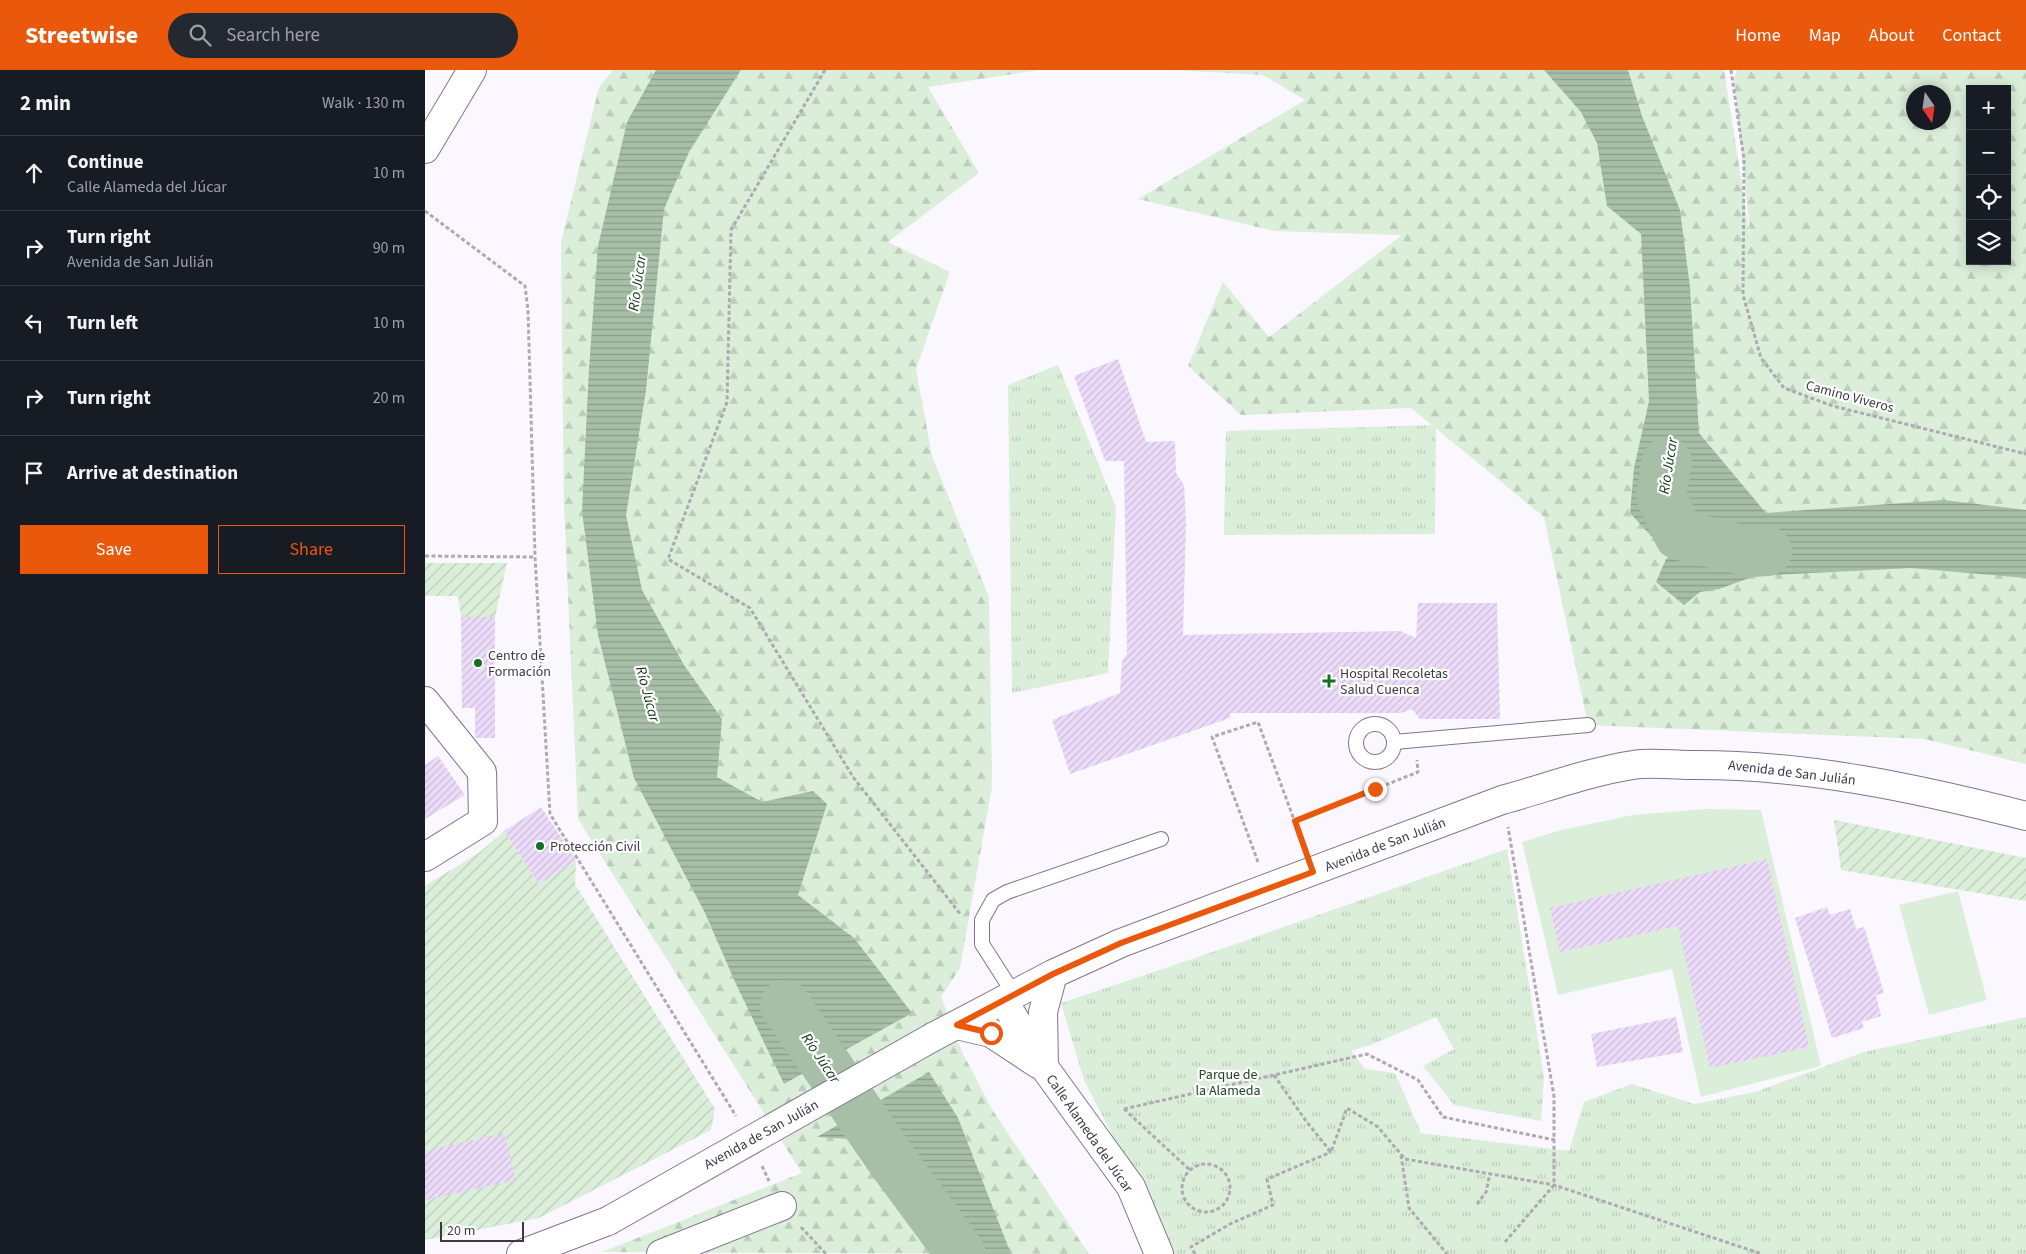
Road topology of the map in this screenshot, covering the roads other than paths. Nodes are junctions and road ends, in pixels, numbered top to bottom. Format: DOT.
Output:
graph roads {
  1 [pos="472,70"];
  2 [pos="425,149"];
  3 [pos="425,702"];
  4 [pos="1588,725"];
  5 [pos="1395,742"];
  6 [pos="2026,816"];
  7 [pos="1161,839"];
  8 [pos="425,856"];
  9 [pos="1053,974"];
  10 [pos="1008,997"];
  11 [pos="957,1025"];
  12 [pos="1043,1067"];
  13 [pos="782,1206"];
  14 [pos="537,1252"];
  15 [pos="661,1254"];
  16 [pos="1159,1254"];
  1 -- 2 [label="street"];
  3 -- 8 [label="street"];
  4 -- 5 [label="lane"];
  6 -- 9 [label="street, Avenida de San Julián"];
  7 -- 10 [label="lane"];
  9 -- 10 [label="street, Avenida de San Julián"];
  9 -- 12 [label="street, Calle Alameda del Júcar"];
  10 -- 11 [label="street, Avenida de San Julián"];
  10 -- 12 [label="street, Calle Alameda del Júcar"];
  11 -- 12 [label="street, Calle Alameda del Júcar"];
  11 -- 14 [label="street, Avenida de San Julián, bridge"];
  12 -- 16 [label="street, Calle Alameda del Júcar"];
  13 -- 15 [label="street"];
}
